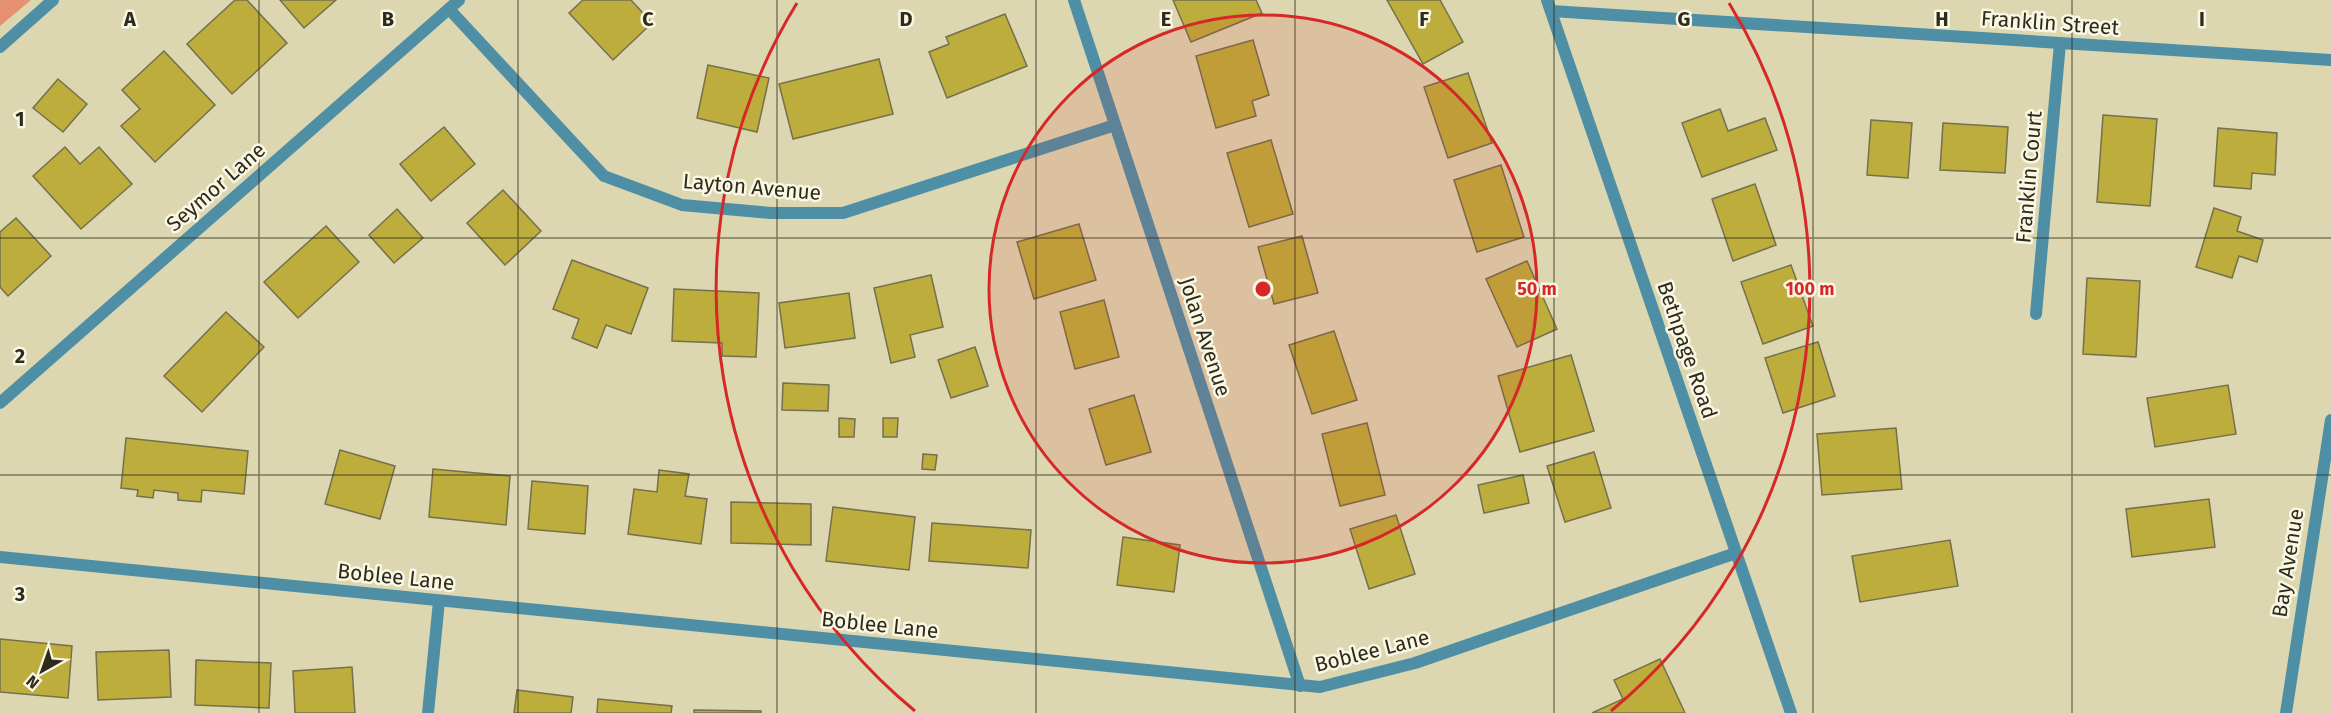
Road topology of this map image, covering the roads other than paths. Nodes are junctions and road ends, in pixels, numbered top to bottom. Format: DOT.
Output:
graph roads {
  1 [pos="53,0"];
  2 [pos="459,0"];
  3 [pos="1074,0"];
  4 [pos="1549,6"];
  5 [pos="449,9"];
  6 [pos="2060,43"];
  7 [pos="0,47"];
  8 [pos="2331,60"];
  9 [pos="1115,125"];
  10 [pos="2036,314"];
  11 [pos="0,403"];
  12 [pos="2331,420"];
  13 [pos="1736,553"];
  14 [pos="0,557"];
  15 [pos="439,601"];
  16 [pos="1300,686"];
  17 [pos="428,713"];
  18 [pos="1791,713"];
  19 [pos="2286,713"];
  1 -- 7 [label="street"];
  2 -- 5 [label="street, Seymor Lane"];
  3 -- 9 [label="street, Jolan Avenue"];
  4 -- 6 [label="street, Franklin Street"];
  4 -- 13 [label="street, Bethpage Road"];
  5 -- 9 [label="street, Layton Avenue"];
  5 -- 11 [label="street, Seymor Lane"];
  6 -- 8 [label="street, Franklin Street"];
  6 -- 10 [label="street, Franklin Court"];
  9 -- 16 [label="street, Jolan Avenue"];
  12 -- 19 [label="street, Bay Avenue"];
  13 -- 16 [label="street, Boblee Lane"];
  13 -- 18 [label="street, Bethpage Road"];
  14 -- 15 [label="street, Boblee Lane"];
  15 -- 16 [label="street, Boblee Lane"];
  15 -- 17 [label="street"];
}
